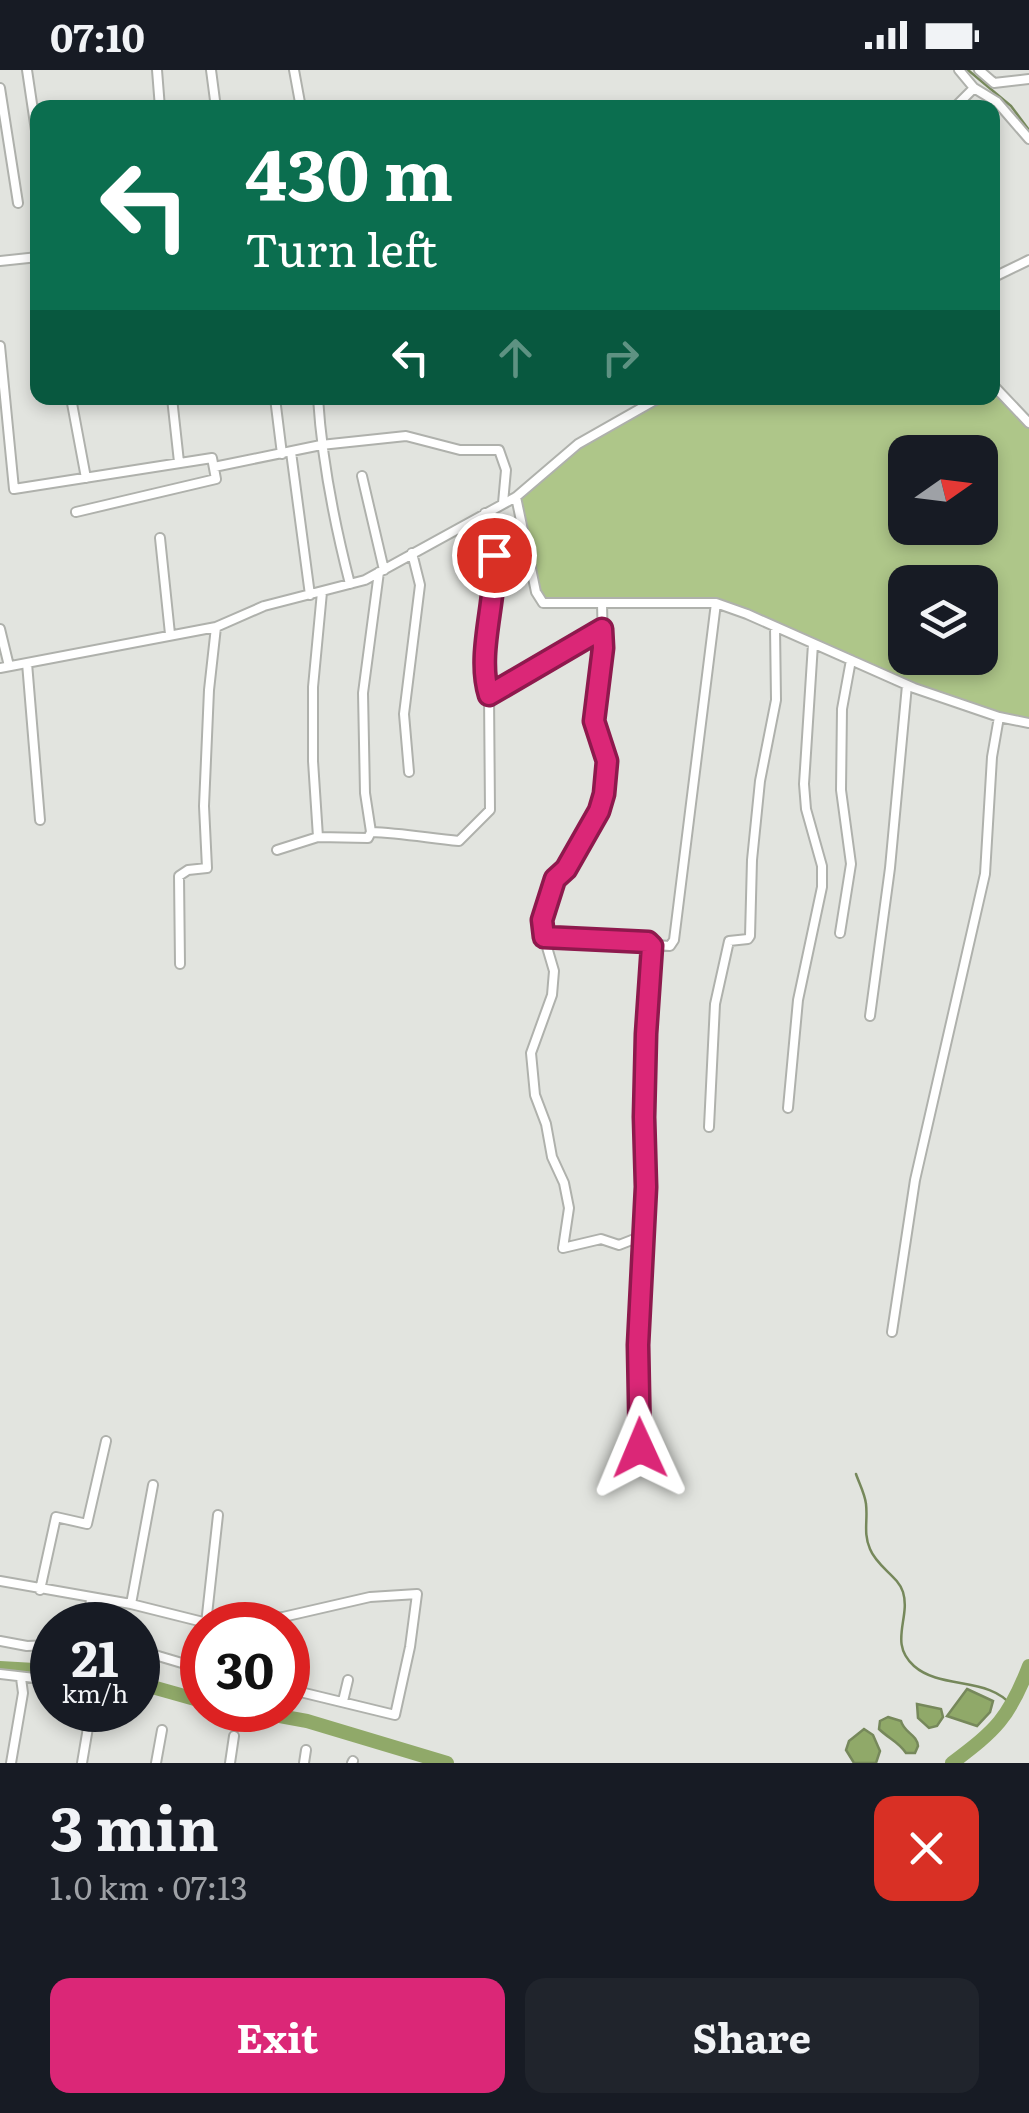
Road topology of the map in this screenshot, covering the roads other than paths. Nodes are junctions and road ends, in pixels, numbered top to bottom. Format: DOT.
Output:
graph roads {
  1 [pos="27,70"];
  2 [pos="157,70"];
  3 [pos="210,70"];
  4 [pos="294,70"];
  5 [pos="959,70"];
  6 [pos="979,70"];
  7 [pos="1029,79"];
  8 [pos="0,88"];
  9 [pos="974,88"];
  10 [pos="31,100"];
  11 [pos="159,100"];
  12 [pos="215,100"];
  13 [pos="300,100"];
  14 [pos="962,100"];
  15 [pos="994,100"];
  16 [pos="1000,105"];
  17 [pos="1029,139"];
  18 [pos="18,203"];
  19 [pos="30,258"];
  20 [pos="1029,260"];
  21 [pos="0,261"];
  22 [pos="1000,274"];
  23 [pos="0,346"];
  24 [pos="1000,392"];
  25 [pos="72,405"];
  26 [pos="173,405"];
  27 [pos="276,405"];
  28 [pos="318,405"];
  29 [pos="646,405"];
  30 [pos="1029,422"];
  31 [pos="321,445"];
  32 [pos="286,453"];
  33 [pos="180,462"];
  34 [pos="214,468"];
  35 [pos="362,476"];
  36 [pos="86,478"];
  37 [pos="516,497"];
  38 [pos="504,504"];
  39 [pos="76,512"];
  40 [pos="485,513"];
  41 [pos="160,538"];
  42 [pos="412,554"];
  43 [pos="381,571"];
  44 [pos="350,584"];
  45 [pos="322,592"];
  46 [pos="310,594"];
  47 [pos="602,602"];
  48 [pos="716,603"];
  49 [pos="775,627"];
  50 [pos="216,628"];
  51 [pos="0,629"];
  52 [pos="602,629"];
  53 [pos="170,634"];
  54 [pos="813,644"];
  55 [pos="851,660"];
  56 [pos="27,663"];
  57 [pos="5,667"];
  58 [pos="906,684"];
  59 [pos="489,695"];
  60 [pos="1000,717"];
  61 [pos="1029,723"];
  62 [pos="409,772"];
  63 [pos="40,820"];
  64 [pos="371,832"];
  65 [pos="318,837"];
  66 [pos="277,850"];
  67 [pos="840,933"];
  68 [pos="544,937"];
  69 [pos="652,946"];
  70 [pos="180,964"];
  71 [pos="870,1016"];
  72 [pos="788,1108"];
  73 [pos="709,1127"];
  74 [pos="642,1236"];
  75 [pos="892,1332"];
  76 [pos="106,1441"];
  77 [pos="634,1457"];
  78 [pos="154,1485"];
  79 [pos="218,1514"];
  80 [pos="0,1581"];
  81 [pos="40,1590"];
  82 [pos="91,1598"];
  83 [pos="91,1602"];
  84 [pos="118,1602"];
  85 [pos="131,1602"];
  86 [pos="208,1602"];
  87 [pos="310,1611"];
  88 [pos="0,1641"];
  89 [pos="30,1646"];
  90 [pos="0,1674"];
  91 [pos="21,1678"];
  92 [pos="30,1679"];
  93 [pos="348,1680"];
  94 [pos="310,1694"];
  95 [pos="343,1701"];
  96 [pos="162,1730"];
  97 [pos="88,1732"];
  98 [pos="234,1736"];
  99 [pos="306,1750"];
  100 [pos="11,1763"];
  101 [pos="82,1763"];
  102 [pos="156,1763"];
  103 [pos="230,1763"];
  104 [pos="304,1763"];
  1 -- 10 [label="street"];
  2 -- 11 [label="street"];
  3 -- 12 [label="street"];
  4 -- 13 [label="street"];
  5 -- 9 [label="street"];
  6 -- 7 [label="street"];
  8 -- 18 [label="street"];
  9 -- 14 [label="street"];
  9 -- 15 [label="street"];
  16 -- 17 [label="street"];
  19 -- 21 [label="street"];
  20 -- 22 [label="street"];
  23 -- 36 [label="street"];
  24 -- 30 [label="street"];
  25 -- 36 [label="street"];
  26 -- 33 [label="street"];
  27 -- 32 [label="street"];
  28 -- 31 [label="street"];
  29 -- 37 [label="street"];
  31 -- 32 [label="street"];
  31 -- 38 [label="street"];
  31 -- 44 [label="street"];
  32 -- 34 [label="street"];
  32 -- 46 [label="street"];
  33 -- 34 [label="street"];
  33 -- 36 [label="street"];
  34 -- 39 [label="street"];
  35 -- 43 [label="street"];
  37 -- 38 [label="street"];
  37 -- 47 [label="street"];
  38 -- 40 [label="street"];
  40 -- 42 [label="street"];
  40 -- 59 [label="street"];
  41 -- 53 [label="street"];
  42 -- 43 [label="street"];
  42 -- 62 [label="street"];
  43 -- 44 [label="street"];
  43 -- 64 [label="street"];
  44 -- 45 [label="street"];
  45 -- 46 [label="street"];
  45 -- 65 [label="street"];
  46 -- 50 [label="street"];
  47 -- 48 [label="street"];
  47 -- 52 [label="street"];
  48 -- 49 [label="street"];
  48 -- 69 [label="street"];
  49 -- 54 [label="street"];
  49 -- 73 [label="street"];
  50 -- 53 [label="street"];
  50 -- 70 [label="street"];
  51 -- 57 [label="street"];
  52 -- 59 [label="street"];
  52 -- 68 [label="street"];
  53 -- 56 [label="street"];
  54 -- 55 [label="street"];
  54 -- 72 [label="street"];
  55 -- 58 [label="street"];
  55 -- 67 [label="street"];
  56 -- 57 [label="street"];
  56 -- 63 [label="street"];
  58 -- 60 [label="street"];
  58 -- 71 [label="street"];
  59 -- 64 [label="street"];
  60 -- 61 [label="street"];
  60 -- 75 [label="street"];
  64 -- 65 [label="street"];
  65 -- 66 [label="street"];
  68 -- 69 [label="street"];
  68 -- 74 [label="street"];
  69 -- 74 [label="street"];
  74 -- 77 [label="street"];
  76 -- 81 [label="street"];
  78 -- 85 [label="street"];
  79 -- 86 [label="street"];
  80 -- 81 [label="street"];
  81 -- 82 [label="street"];
  82 -- 83 [label="street"];
  82 -- 84 [label="street"];
  87 -- 95 [label="street"];
  88 -- 89 [label="street"];
  90 -- 91 [label="street"];
  91 -- 92 [label="street"];
  91 -- 100 [label="street"];
  93 -- 95 [label="street"];
  94 -- 95 [label="street"];
  96 -- 102 [label="street"];
  97 -- 101 [label="street"];
  98 -- 103 [label="street"];
  99 -- 104 [label="street"];
}
